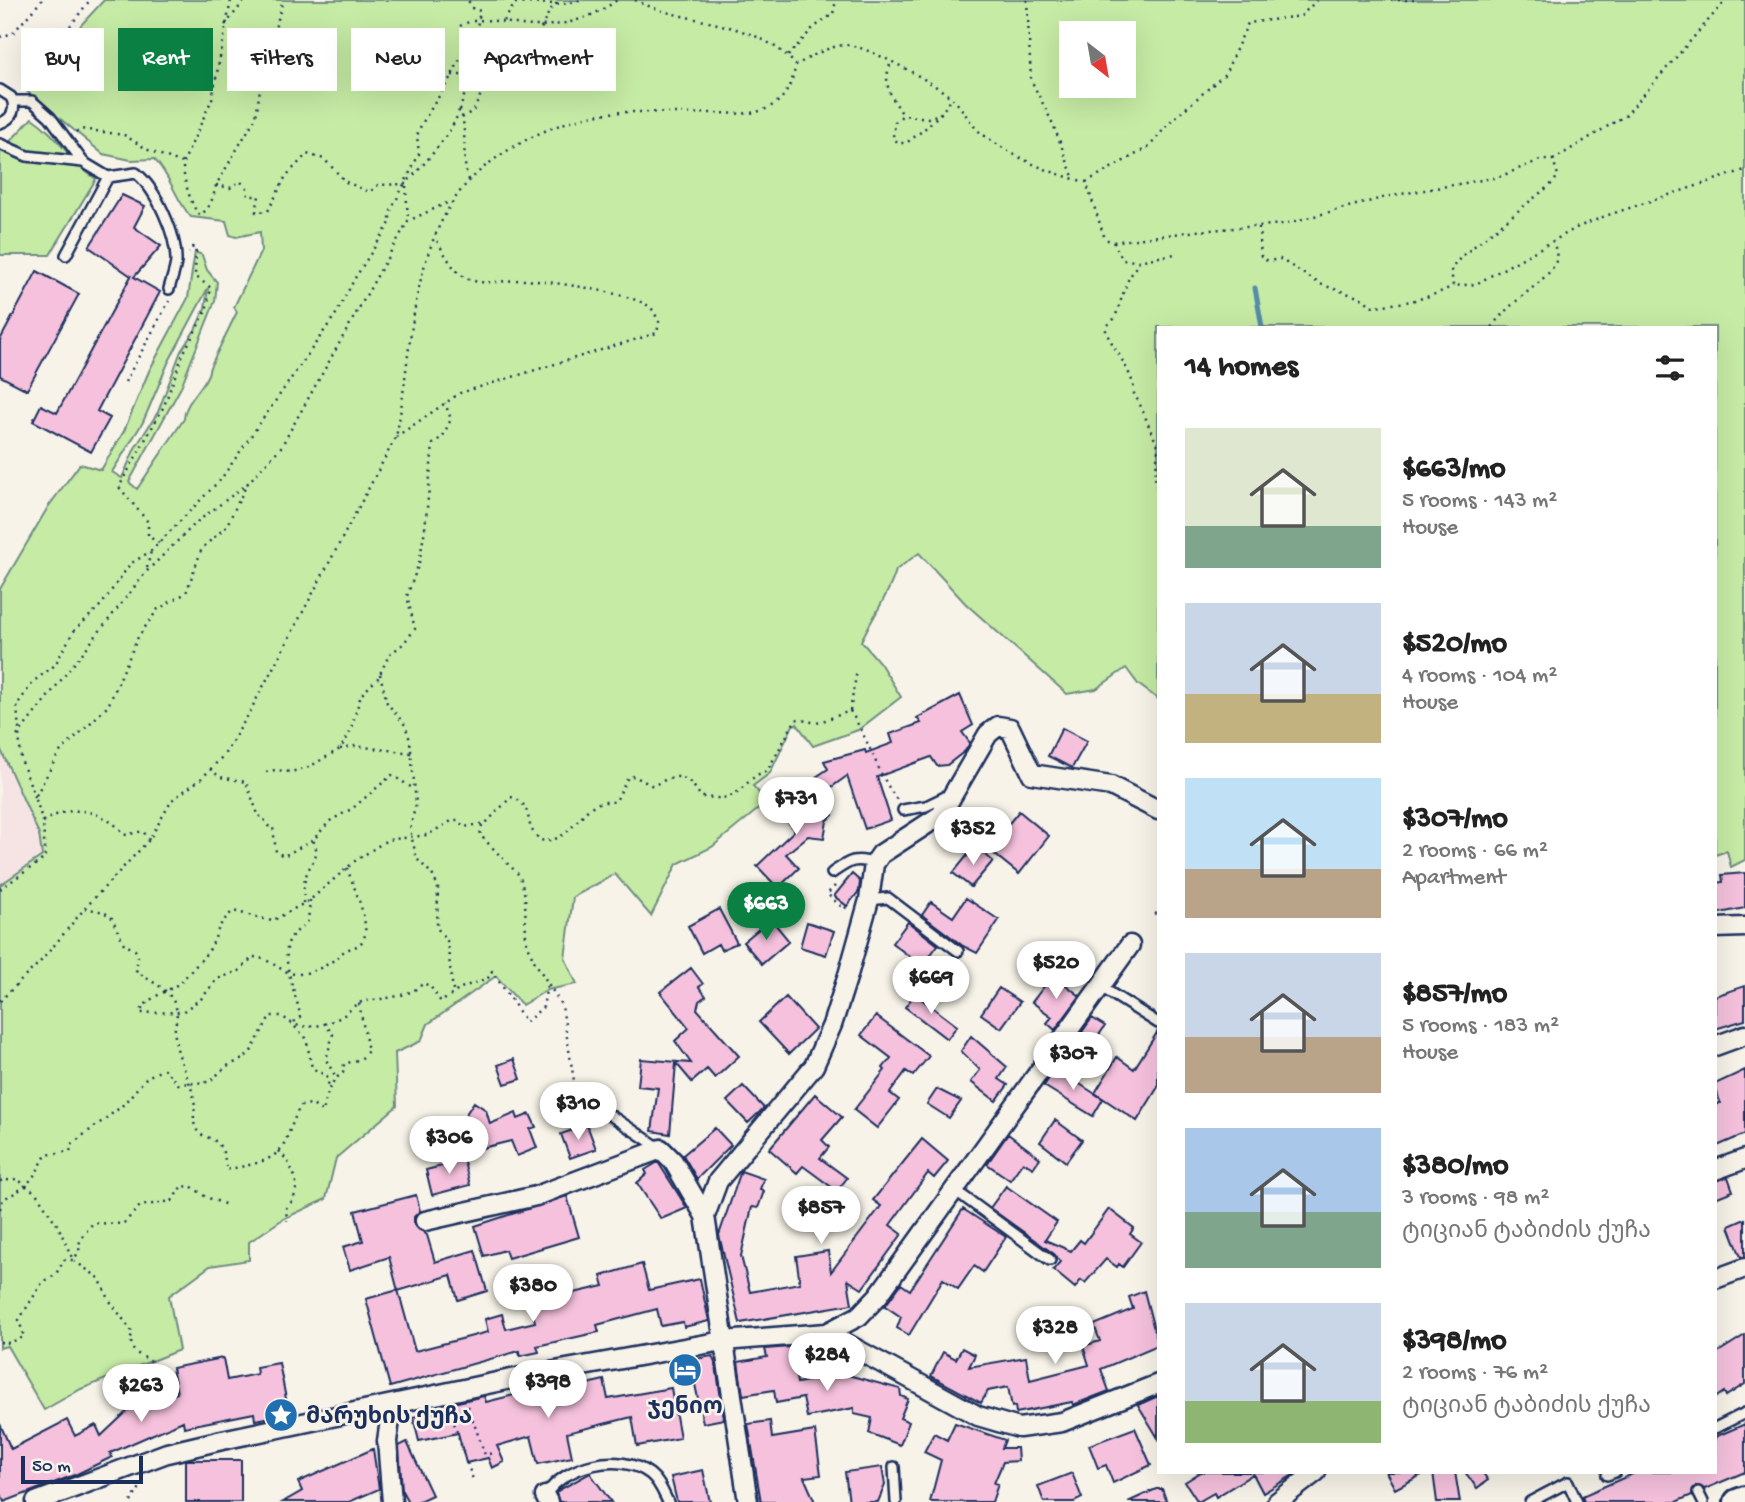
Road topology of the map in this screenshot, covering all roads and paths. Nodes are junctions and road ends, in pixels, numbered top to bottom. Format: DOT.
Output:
graph roads {
  1 [pos="42,0"];
  2 [pos="90,0"];
  3 [pos="231,0"];
  4 [pos="245,0"];
  5 [pos="283,0"];
  6 [pos="468,0"];
  7 [pos="580,0"];
  8 [pos="617,0"];
  9 [pos="635,0"];
  10 [pos="836,0"];
  11 [pos="1027,0"];
  12 [pos="1317,0"];
  13 [pos="1391,0"];
  14 [pos="1415,0"];
  15 [pos="1726,0"];
  16 [pos="516,1"];
  17 [pos="557,3"];
  18 [pos="480,21"];
  19 [pos="503,22"];
  20 [pos="545,25"];
  21 [pos="225,26"];
  22 [pos="460,26"];
  23 [pos="478,28"];
  24 [pos="543,28"];
  25 [pos="0,37"];
  26 [pos="788,56"];
  27 [pos="459,61"];
  28 [pos="891,63"];
  29 [pos="796,65"];
  30 [pos="452,75"];
  31 [pos="459,75"];
  32 [pos="0,90"];
  33 [pos="464,91"];
  34 [pos="481,91"];
  35 [pos="953,99"];
  36 [pos="14,102"];
  37 [pos="460,109"];
  38 [pos="942,113"];
  39 [pos="903,115"];
  40 [pos="463,117"];
  41 [pos="457,120"];
  42 [pos="0,124"];
  43 [pos="66,139"];
  44 [pos="0,144"];
  45 [pos="1553,160"];
  46 [pos="83,162"];
  47 [pos="183,163"];
  48 [pos="1745,170"];
  49 [pos="108,177"];
  50 [pos="1074,179"];
  51 [pos="468,180"];
  52 [pos="1086,182"];
  53 [pos="406,184"];
  54 [pos="216,185"];
  55 [pos="453,200"];
  56 [pos="408,221"];
  57 [pos="1259,226"];
  58 [pos="435,237"];
  59 [pos="1113,242"];
  60 [pos="1553,242"];
  61 [pos="1175,254"];
  62 [pos="66,255"];
  63 [pos="187,256"];
  64 [pos="1139,261"];
  65 [pos="1453,286"];
  66 [pos="170,289"];
  67 [pos="1493,326"];
  68 [pos="125,382"];
  69 [pos="445,403"];
  70 [pos="396,437"];
  71 [pos="1157,443"];
  72 [pos="1157,459"];
  73 [pos="247,484"];
  74 [pos="1157,488"];
  75 [pos="159,543"];
  76 [pos="151,551"];
  77 [pos="147,570"];
  78 [pos="857,670"];
  79 [pos="380,674"];
  80 [pos="850,711"];
  81 [pos="17,736"];
  82 [pos="340,749"];
  83 [pos="412,753"];
  84 [pos="210,769"];
  85 [pos="266,772"];
  86 [pos="414,789"];
  87 [pos="953,792"];
  88 [pos="35,797"];
  89 [pos="1157,809"];
  90 [pos="903,810"];
  91 [pos="43,822"];
  92 [pos="482,824"];
  93 [pos="412,839"];
  94 [pos="149,840"];
  95 [pos="313,840"];
  96 [pos="874,864"];
  97 [pos="347,868"];
  98 [pos="832,873"];
  99 [pos="0,888"];
  100 [pos="827,894"];
  101 [pos="310,900"];
  102 [pos="861,900"];
  103 [pos="302,905"];
  104 [pos="85,908"];
  105 [pos="1717,928"];
  106 [pos="1745,928"];
  107 [pos="1130,945"];
  108 [pos="958,951"];
  109 [pos="287,971"];
  110 [pos="547,985"];
  111 [pos="1101,987"];
  112 [pos="164,990"];
  113 [pos="453,992"];
  114 [pos="0,1002"];
  115 [pos="359,1003"];
  116 [pos="178,1013"];
  117 [pos="1157,1022"];
  118 [pos="324,1023"];
  119 [pos="294,1026"];
  120 [pos="1745,1035"];
  121 [pos="1717,1045"];
  122 [pos="336,1077"];
  123 [pos="189,1084"];
  124 [pos="329,1089"];
  125 [pos="598,1107"];
  126 [pos="661,1149"];
  127 [pos="279,1151"];
  128 [pos="1745,1158"];
  129 [pos="1717,1169"];
  130 [pos="0,1181"];
  131 [pos="27,1186"];
  132 [pos="956,1191"];
  133 [pos="227,1205"];
  134 [pos="0,1209"];
  135 [pos="705,1216"];
  136 [pos="288,1221"];
  137 [pos="425,1221"];
  138 [pos="1050,1260"];
  139 [pos="73,1261"];
  140 [pos="1745,1268"];
  141 [pos="1717,1278"];
  142 [pos="827,1333"];
  143 [pos="0,1342"];
  144 [pos="723,1342"];
  145 [pos="153,1362"];
  146 [pos="1157,1384"];
  147 [pos="392,1406"];
  148 [pos="470,1412"];
  149 [pos="1745,1413"];
  150 [pos="451,1415"];
  151 [pos="1717,1427"];
  152 [pos="493,1453"];
  153 [pos="464,1454"];
  154 [pos="467,1463"];
  155 [pos="894,1467"];
  156 [pos="1313,1474"];
  157 [pos="474,1482"];
  158 [pos="1698,1492"];
  159 [pos="546,1499"];
  160 [pos="1745,1499"];
  161 [pos="36,1502"];
  162 [pos="392,1502"];
  163 [pos="668,1502"];
  164 [pos="748,1502"];
  165 [pos="896,1502"];
  166 [pos="1277,1502"];
  167 [pos="1530,1502"];
  168 [pos="1577,1502"];
  169 [pos="1703,1502"];
  170 [pos="1737,1502"];
  1 -- 25 [label="path"];
  2 -- 36 [label="path"];
  3 -- 21 [label="path"];
  4 -- 21 [label="path"];
  5 -- 54 [label="path"];
  6 -- 18 [label="path"];
  7 -- 17 [label="path"];
  8 -- 20 [label="path"];
  9 -- 26 [label="path"];
  10 -- 26 [label="path"];
  11 -- 50 [label="path"];
  12 -- 52 [label="path"];
  13 -- 14 [label="path"];
  15 -- 45 [label="path"];
  16 -- 17 [label="path"];
  16 -- 19 [label="path"];
  17 -- 20 [label="path"];
  18 -- 19 [label="path"];
  18 -- 22 [label="path"];
  18 -- 23 [label="path"];
  19 -- 20 [label="path"];
  20 -- 24 [label="path"];
  21 -- 47 [label="path"];
  26 -- 29 [label="path"];
  27 -- 30 [label="path"];
  28 -- 29 [label="path"];
  28 -- 35 [label="path"];
  28 -- 39 [label="path"];
  29 -- 51 [label="path"];
  30 -- 31 [label="path"];
  30 -- 53 [label="path"];
  32 -- 36 [label="lane"];
  33 -- 37 [label="path"];
  34 -- 40 [label="path"];
  35 -- 38 [label="path"];
  35 -- 50 [label="path"];
  36 -- 42 [label="lane"];
  36 -- 43 [label="lane"];
  37 -- 40 [label="path"];
  37 -- 41 [label="path"];
  38 -- 39 [label="path"];
  38 -- 39 [label="path"];
  40 -- 41 [label="path"];
  40 -- 51 [label="path"];
  41 -- 53 [label="path"];
  43 -- 46 [label="lane"];
  43 -- 47 [label="path"];
  44 -- 46 [label="lane"];
  45 -- 57 [label="path"];
  45 -- 65 [label="path"];
  46 -- 49 [label="lane"];
  47 -- 54 [label="path"];
  48 -- 60 [label="path"];
  49 -- 62 [label="lane"];
  49 -- 66 [label="lane"];
  50 -- 52 [label="path"];
  51 -- 55 [label="path"];
  52 -- 59 [label="path"];
  53 -- 54 [label="path"];
  53 -- 56 [label="path"];
  53 -- 75 [label="path"];
  55 -- 56 [label="path"];
  55 -- 58 [label="path"];
  56 -- 73 [label="path"];
  57 -- 59 [label="path"];
  57 -- 65 [label="path"];
  58 -- 69 [label="path"];
  58 -- 70 [label="path"];
  59 -- 64 [label="path"];
  60 -- 65 [label="path"];
  60 -- 67 [label="path"];
  61 -- 64 [label="path"];
  63 -- 75 [label="path"];
  64 -- 71 [label="path"];
  66 -- 68 [label="path"];
  69 -- 70 [label="path"];
  69 -- 79 [label="path"];
  70 -- 84 [label="path"];
  72 -- 74 [label="path"];
  73 -- 77 [label="path"];
  73 -- 88 [label="path"];
  75 -- 76 [label="path"];
  76 -- 77 [label="path"];
  76 -- 81 [label="path"];
  77 -- 81 [label="path"];
  78 -- 80 [label="path"];
  79 -- 82 [label="path"];
  79 -- 83 [label="path"];
  80 -- 90 [label="path"];
  80 -- 92 [label="path"];
  81 -- 88 [label="path"];
  82 -- 83 [label="path"];
  82 -- 85 [label="path"];
  83 -- 86 [label="path"];
  84 -- 94 [label="path"];
  84 -- 95 [label="path"];
  86 -- 93 [label="path"];
  86 -- 95 [label="path"];
  87 -- 89 [label="street"];
  87 -- 90 [label="lane"];
  87 -- 96 [label="street"];
  88 -- 91 [label="path"];
  91 -- 94 [label="path"];
  91 -- 99 [label="path"];
  92 -- 93 [label="path"];
  92 -- 110 [label="path"];
  93 -- 97 [label="path"];
  93 -- 113 [label="path"];
  94 -- 104 [label="path"];
  95 -- 103 [label="path"];
  96 -- 98 [label="lane"];
  96 -- 102 [label="street"];
  97 -- 101 [label="path"];
  97 -- 109 [label="path"];
  100 -- 102 [label="path"];
  101 -- 103 [label="path"];
  101 -- 109 [label="path"];
  102 -- 108 [label="lane"];
  102 -- 135 [label="street"];
  103 -- 112 [label="path"];
  104 -- 112 [label="path"];
  104 -- 114 [label="path"];
  105 -- 106 [label="street"];
  107 -- 111 [label="street"];
  109 -- 116 [label="path"];
  109 -- 119 [label="path"];
  110 -- 113 [label="path"];
  110 -- 125 [label="path"];
  111 -- 117 [label="lane"];
  111 -- 132 [label="street"];
  112 -- 116 [label="path"];
  112 -- 116 [label="path"];
  113 -- 115 [label="path"];
  115 -- 118 [label="path"];
  115 -- 122 [label="path"];
  116 -- 123 [label="path"];
  118 -- 119 [label="path"];
  118 -- 122 [label="path"];
  119 -- 123 [label="path"];
  119 -- 124 [label="path"];
  120 -- 121 [label="street"];
  122 -- 124 [label="path"];
  123 -- 127 [label="path"];
  123 -- 131 [label="path"];
  124 -- 127 [label="path"];
  125 -- 126 [label="lane"];
  126 -- 135 [label="street"];
  126 -- 137 [label="street"];
  127 -- 136 [label="path"];
  128 -- 129 [label="street"];
  130 -- 131 [label="path"];
  131 -- 134 [label="path"];
  131 -- 139 [label="path"];
  132 -- 138 [label="lane"];
  132 -- 142 [label="street"];
  133 -- 139 [label="path"];
  135 -- 144 [label="street"];
  139 -- 143 [label="path"];
  139 -- 145 [label="path"];
  140 -- 141 [label="street"];
  142 -- 144 [label="street"];
  142 -- 146 [label="street"];
  144 -- 147 [label="street"];
  144 -- 164 [label="street"];
  147 -- 161 [label="street"];
  147 -- 162 [label="street"];
  148 -- 152 [label="path"];
  149 -- 151 [label="lane"];
  150 -- 153 [label="path"];
  154 -- 157 [label="path"];
  155 -- 165 [label="lane"];
  156 -- 166 [label="street"];
  158 -- 169 [label="lane"];
  159 -- 163 [label="lane"];
  160 -- 170 [label="street"];
  167 -- 168 [label="lane"];
}
